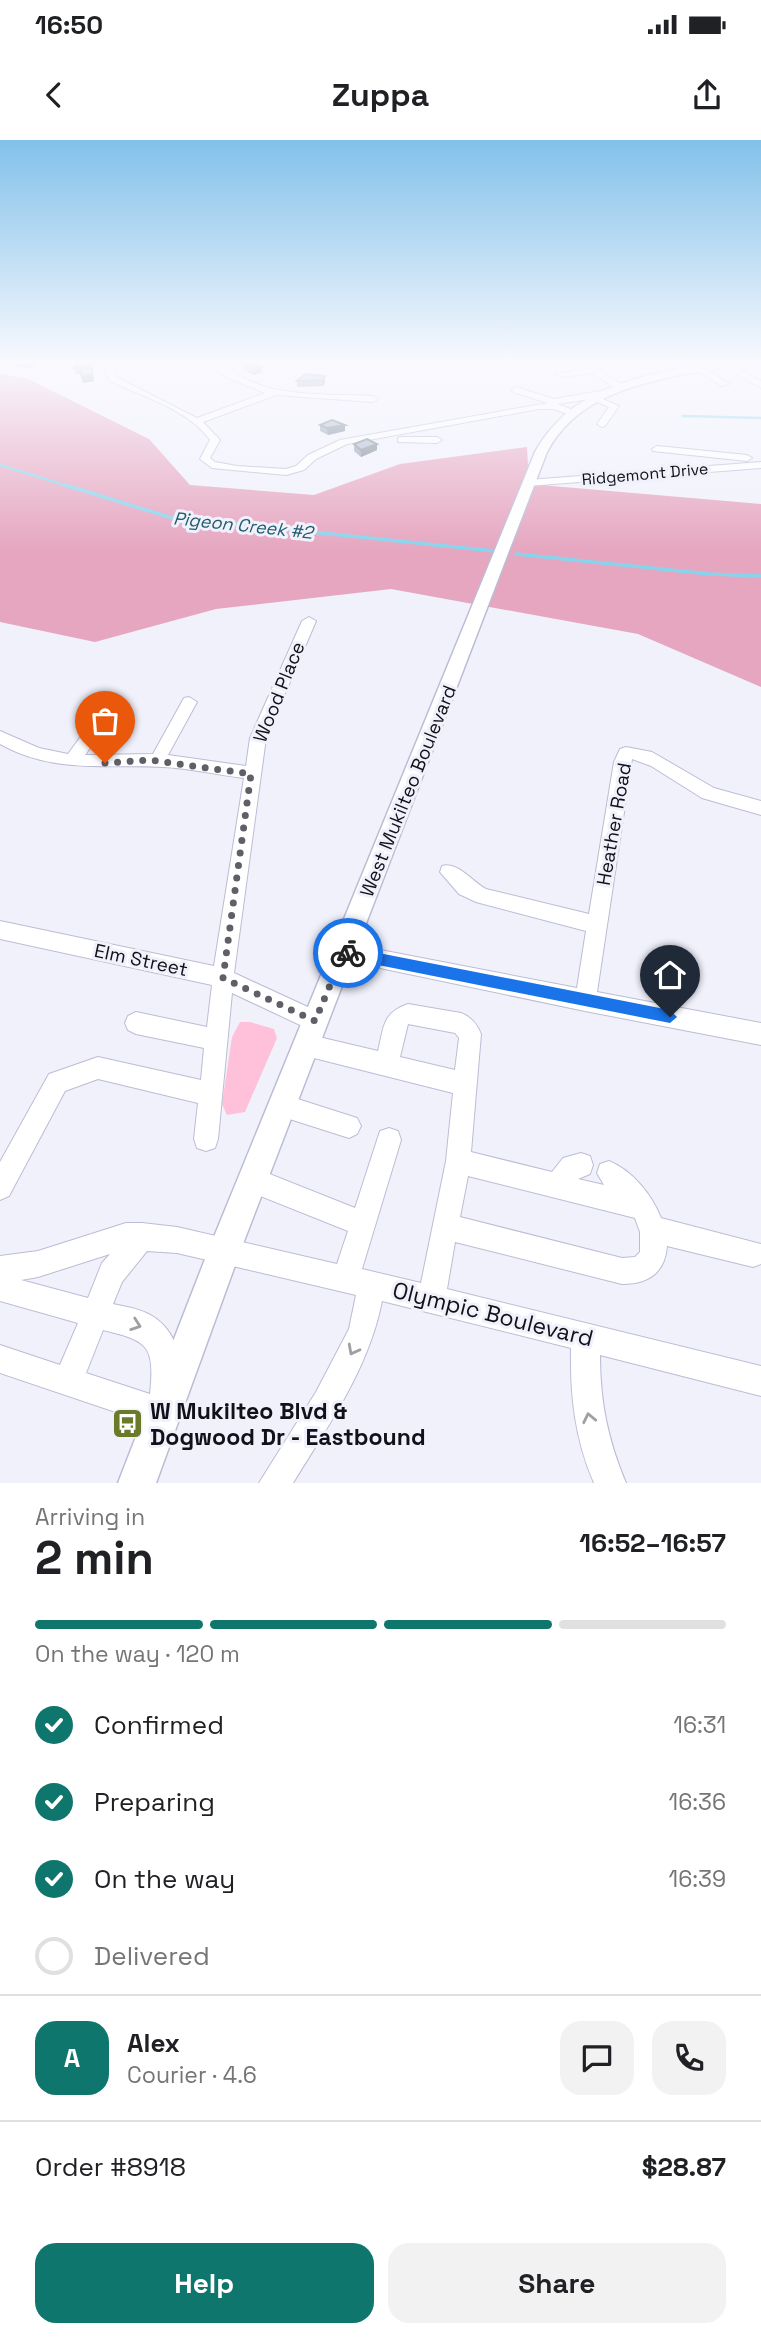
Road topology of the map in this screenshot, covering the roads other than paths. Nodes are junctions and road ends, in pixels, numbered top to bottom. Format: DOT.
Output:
graph roads {
  1 [pos="203,426"];
  2 [pos="433,426"];
  3 [pos="561,426"];
  4 [pos="360,439"];
  5 [pos="437,440"];
  6 [pos="657,449"];
  7 [pos="761,462"];
  8 [pos="528,484"];
  9 [pos="309,621"];
  10 [pos="188,702"];
  11 [pos="101,721"];
  12 [pos="0,737"];
  13 [pos="71,761"];
  14 [pos="157,761"];
  15 [pos="257,766"];
  16 [pos="761,808"];
  17 [pos="449,872"];
  18 [pos="597,925"];
  19 [pos="0,930"];
  20 [pos="344,952"];
  21 [pos="223,978"];
  22 [pos="585,1001"];
  23 [pos="136,1023"];
  24 [pos="310,1033"];
  25 [pos="761,1034"];
  26 [pos="216,1040"];
  27 [pos="387,1063"];
  28 [pos="465,1084"];
  29 [pos="211,1094"];
  30 [pos="282,1105"];
  31 [pos="349,1126"];
  32 [pos="206,1139"];
  33 [pos="389,1140"];
  34 [pos="457,1161"];
  35 [pos="581,1165"];
  36 [pos="609,1172"];
  37 [pos="252,1180"];
  38 [pos="557,1186"];
  39 [pos="0,1187"];
  40 [pos="649,1218"];
  41 [pos="363,1224"];
  42 [pos="444,1226"];
  43 [pos="142,1236"];
  44 [pos="225,1249"];
  45 [pos="753,1254"];
  46 [pos="0,1269"];
  47 [pos="359,1281"];
  48 [pos="0,1286"];
  49 [pos="431,1299"];
  50 [pos="94,1314"];
  51 [pos="586,1337"];
  52 [pos="0,1359"];
  53 [pos="68,1381"];
  54 [pos="761,1381"];
  55 [pos="163,1413"];
  56 [pos="137,1483"];
  57 [pos="275,1483"];
  58 [pos="610,1483"];
  1 -- 4 [label="street"];
  2 -- 4 [label="street"];
  3 -- 8 [label="main road, West Mukilteo Boulevard"];
  4 -- 5 [label="street"];
  6 -- 7 [label="street"];
  7 -- 8 [label="street, Ridgemont Drive"];
  8 -- 20 [label="main road, West Mukilteo Boulevard"];
  9 -- 15 [label="street, Wood Place"];
  10 -- 14 [label="street"];
  11 -- 13 [label="street"];
  12 -- 13 [label="street"];
  13 -- 14 [label="street"];
  14 -- 15 [label="street"];
  15 -- 21 [label="street, Wood Place"];
  16 -- 18 [label="street, Heather Road"];
  17 -- 18 [label="street"];
  18 -- 22 [label="street, Heather Road"];
  19 -- 21 [label="street, Elm Street"];
  20 -- 22 [label="street"];
  20 -- 24 [label="main road, West Mukilteo Boulevard"];
  21 -- 24 [label="street, Elm Street"];
  21 -- 26 [label="street, Wood Place"];
  22 -- 25 [label="street"];
  23 -- 26 [label="street"];
  24 -- 27 [label="street, Elm Street"];
  24 -- 30 [label="main road, West Mukilteo Boulevard"];
  26 -- 29 [label="street, Wood Place"];
  27 -- 28 [label="street, Elm Street"];
  27 -- 28 [label="street"];
  28 -- 34 [label="street"];
  29 -- 32 [label="street, Wood Place"];
  29 -- 39 [label="street"];
  30 -- 31 [label="street"];
  30 -- 37 [label="main road, West Mukilteo Boulevard"];
  33 -- 41 [label="street"];
  34 -- 38 [label="street"];
  34 -- 42 [label="street"];
  35 -- 38 [label="street"];
  36 -- 40 [label="street"];
  37 -- 41 [label="street"];
  37 -- 44 [label="main road, West Mukilteo Boulevard"];
  38 -- 40 [label="street"];
  40 -- 42 [label="street"];
  40 -- 45 [label="street"];
  41 -- 47 [label="street"];
  42 -- 49 [label="street"];
  43 -- 44 [label="street, Olympic Boulevard"];
  43 -- 46 [label="street, Olympic Boulevard"];
  43 -- 50 [label="street"];
  44 -- 47 [label="street, Olympic Boulevard"];
  44 -- 55 [label="main road, West Mukilteo Boulevard"];
  47 -- 49 [label="street, Olympic Boulevard"];
  47 -- 57 [label="street, one-way"];
  48 -- 50 [label="street"];
  49 -- 51 [label="street, Olympic Boulevard"];
  50 -- 53 [label="street"];
  50 -- 55 [label="street, one-way"];
  51 -- 54 [label="street, Olympic Boulevard"];
  58 -- 51 [label="street, one-way"];
  52 -- 53 [label="street"];
  53 -- 55 [label="street"];
  55 -- 56 [label="main road, West Mukilteo Boulevard"];
}
